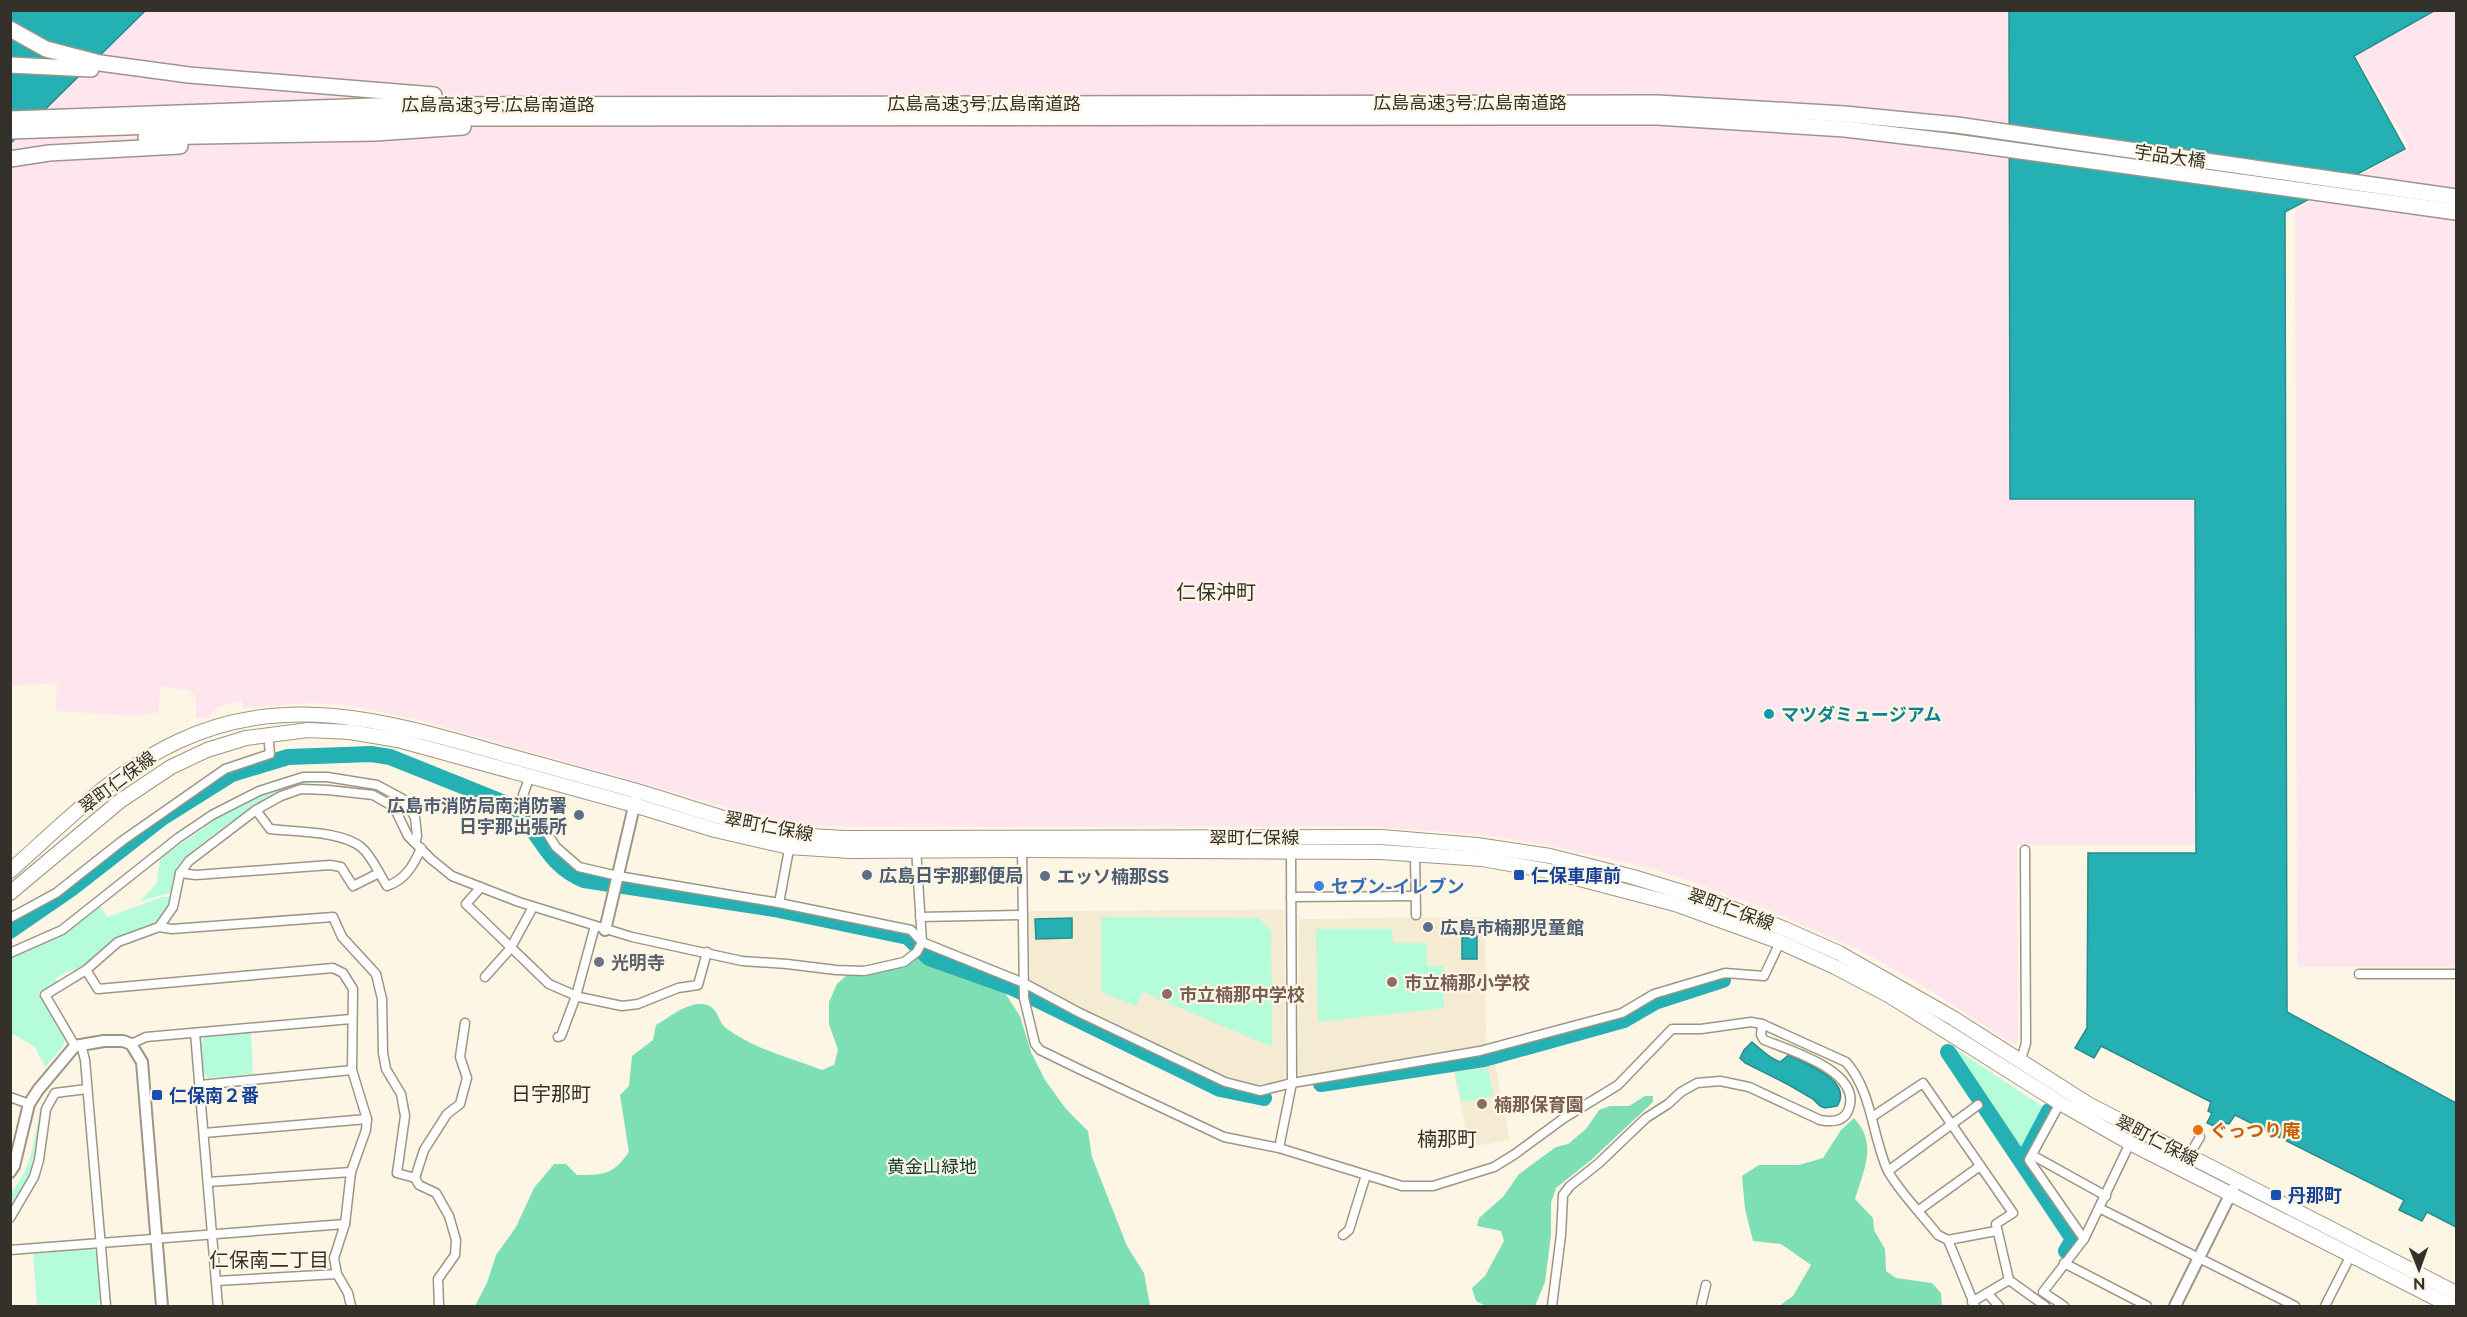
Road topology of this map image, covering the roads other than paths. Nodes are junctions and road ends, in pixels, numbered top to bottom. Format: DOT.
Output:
graph roads {
  1 [pos="10,29"];
  2 [pos="10,65"];
  3 [pos="189,75"];
  4 [pos="695,103"];
  5 [pos="574,118"];
  6 [pos="10,119"];
  7 [pos="1957,125"];
  8 [pos="10,131"];
  9 [pos="320,135"];
  10 [pos="10,139"];
  11 [pos="1955,142"];
  12 [pos="10,159"];
  13 [pos="2383,196"];
  14 [pos="2457,197"];
  15 [pos="2457,212"];
  16 [pos="268,734"];
  17 [pos="530,776"];
  18 [pos="636,798"];
  19 [pos="256,810"];
  20 [pos="790,840"];
  21 [pos="1022,843"];
  22 [pos="916,844"];
  23 [pos="1291,844"];
  24 [pos="418,846"];
  25 [pos="2025,850"];
  26 [pos="1415,854"];
  27 [pos="10,871"];
  28 [pos="180,873"];
  29 [pos="379,873"];
  30 [pos="1619,881"];
  31 [pos="616,882"];
  32 [pos="481,887"];
  33 [pos="10,893"];
  34 [pos="1415,896"];
  35 [pos="1291,897"];
  36 [pos="779,903"];
  37 [pos="533,906"];
  38 [pos="1023,915"];
  39 [pos="1416,915"];
  40 [pos="10,918"];
  41 [pos="920,918"];
  42 [pos="159,927"];
  43 [pos="600,928"];
  44 [pos="1783,935"];
  45 [pos="921,942"];
  46 [pos="510,949"];
  47 [pos="10,952"];
  48 [pos="707,952"];
  49 [pos="86,970"];
  50 [pos="2359,974"];
  51 [pos="2457,974"];
  52 [pos="485,977"];
  53 [pos="1024,990"];
  54 [pos="576,996"];
  55 [pos="351,1019"];
  56 [pos="465,1023"];
  57 [pos="1762,1024"];
  58 [pos="1967,1027"];
  59 [pos="195,1033"];
  60 [pos="558,1037"];
  61 [pos="1959,1039"];
  62 [pos="131,1044"];
  63 [pos="78,1045"];
  64 [pos="2017,1068"];
  65 [pos="352,1070"];
  66 [pos="1292,1083"];
  67 [pos="200,1084"];
  68 [pos="87,1089"];
  69 [pos="10,1097"];
  70 [pos="2060,1103"];
  71 [pos="29,1104"];
  72 [pos="1978,1105"];
  73 [pos="1872,1118"];
  74 [pos="367,1119"];
  75 [pos="1952,1123"];
  76 [pos="204,1133"];
  77 [pos="2200,1137"];
  78 [pos="2130,1143"];
  79 [pos="1279,1148"];
  80 [pos="2032,1155"];
  81 [pos="2188,1157"];
  82 [pos="1980,1166"];
  83 [pos="1888,1171"];
  84 [pos="10,1172"];
  85 [pos="351,1172"];
  86 [pos="1366,1176"];
  87 [pos="415,1178"];
  88 [pos="2237,1181"];
  89 [pos="208,1182"];
  90 [pos="2230,1194"];
  91 [pos="2106,1196"];
  92 [pos="2100,1208"];
  93 [pos="1919,1210"];
  94 [pos="10,1218"];
  95 [pos="345,1224"];
  96 [pos="1996,1231"];
  97 [pos="212,1233"];
  98 [pos="1343,1235"];
  99 [pos="157,1238"];
  100 [pos="2084,1239"];
  101 [pos="1948,1240"];
  102 [pos="2357,1242"];
  103 [pos="101,1244"];
  104 [pos="10,1250"];
  105 [pos="2350,1256"];
  106 [pos="2198,1258"];
  107 [pos="2064,1263"];
  108 [pos="337,1274"];
  109 [pos="2009,1280"];
  110 [pos="216,1281"];
  111 [pos="1706,1286"];
  112 [pos="1987,1293"];
  113 [pos="2457,1293"];
  114 [pos="1973,1304"];
  115 [pos="106,1306"];
  116 [pos="162,1306"];
  117 [pos="218,1306"];
  118 [pos="351,1306"];
  119 [pos="439,1306"];
  120 [pos="1552,1306"];
  121 [pos="1701,1306"];
  122 [pos="1999,1306"];
  123 [pos="2045,1306"];
  124 [pos="2064,1306"];
  125 [pos="2147,1306"];
  126 [pos="2175,1306"];
  127 [pos="2295,1306"];
  128 [pos="2325,1306"];
  129 [pos="2451,1306"];
  1 -- 3 [label="highway"];
  2 -- 3 [label="highway"];
  3 -- 4 [label="highway"];
  4 -- 6 [label="highway, 広島高速3号;広島南道路"];
  4 -- 7 [label="highway, 広島高速3号;広島南道路"];
  5 -- 8 [label="highway, 広島高速3号;広島南道路"];
  5 -- 9 [label="highway"];
  5 -- 11 [label="highway, 広島高速3号;広島南道路"];
  7 -- 13 [label="highway, 宇品大橋"];
  9 -- 10 [label="highway"];
  9 -- 12 [label="highway"];
  11 -- 13 [label="highway, 宇品大橋"];
  13 -- 14 [label="highway"];
  13 -- 15 [label="highway"];
  16 -- 17 [label="main road, 翠町仁保線"];
  16 -- 33 [label="main road, 翠町仁保線"];
  16 -- 40 [label="street"];
  17 -- 18 [label="main road, 翠町仁保線"];
  17 -- 31 [label="street"];
  18 -- 20 [label="main road, 翠町仁保線"];
  18 -- 27 [label="main road, 翠町仁保線"];
  18 -- 31 [label="street"];
  19 -- 24 [label="street"];
  19 -- 28 [label="street"];
  19 -- 29 [label="street"];
  20 -- 22 [label="main road, 翠町仁保線"];
  20 -- 36 [label="street"];
  21 -- 22 [label="main road, 翠町仁保線"];
  21 -- 23 [label="main road, 翠町仁保線"];
  21 -- 38 [label="street"];
  22 -- 41 [label="street"];
  23 -- 26 [label="main road, 翠町仁保線"];
  23 -- 30 [label="main road, 翠町仁保線"];
  23 -- 35 [label="street"];
  24 -- 29 [label="street"];
  24 -- 32 [label="street"];
  24 -- 47 [label="street"];
  25 -- 64 [label="street"];
  26 -- 30 [label="main road, 翠町仁保線"];
  26 -- 34 [label="street"];
  28 -- 29 [label="street"];
  28 -- 42 [label="street"];
  30 -- 44 [label="main road, 翠町仁保線"];
  31 -- 36 [label="street"];
  31 -- 43 [label="street"];
  32 -- 37 [label="street"];
  32 -- 46 [label="street"];
  34 -- 35 [label="street"];
  34 -- 39 [label="street"];
  35 -- 66 [label="street"];
  36 -- 45 [label="street"];
  37 -- 43 [label="street"];
  37 -- 46 [label="street"];
  38 -- 41 [label="street"];
  38 -- 53 [label="street"];
  41 -- 45 [label="street"];
  42 -- 49 [label="street"];
  42 -- 87 [label="street"];
  43 -- 48 [label="street"];
  43 -- 54 [label="street"];
  44 -- 58 [label="main road, 翠町仁保線"];
  44 -- 61 [label="main road, 翠町仁保線"];
  44 -- 66 [label="street"];
  45 -- 48 [label="street"];
  45 -- 53 [label="street"];
  46 -- 52 [label="street"];
  46 -- 54 [label="street"];
  48 -- 54 [label="street"];
  49 -- 55 [label="street"];
  49 -- 63 [label="street"];
  50 -- 51 [label="street"];
  53 -- 66 [label="street"];
  53 -- 79 [label="street"];
  54 -- 60 [label="street"];
  55 -- 59 [label="street"];
  55 -- 65 [label="street"];
  56 -- 87 [label="street"];
  57 -- 73 [label="street"];
  57 -- 86 [label="street"];
  57 -- 120 [label="street"];
  58 -- 61 [label="street"];
  58 -- 64 [label="main road, 翠町仁保線"];
  59 -- 62 [label="street"];
  59 -- 67 [label="street"];
  61 -- 64 [label="main road, 翠町仁保線"];
  62 -- 63 [label="street"];
  62 -- 99 [label="street"];
  63 -- 68 [label="street"];
  63 -- 71 [label="street"];
  64 -- 70 [label="main road, 翠町仁保線"];
  64 -- 81 [label="main road, 翠町仁保線"];
  65 -- 67 [label="street"];
  65 -- 74 [label="street"];
  66 -- 79 [label="street"];
  67 -- 76 [label="street"];
  68 -- 94 [label="street"];
  68 -- 103 [label="street"];
  69 -- 71 [label="street"];
  70 -- 78 [label="main road, 翠町仁保線"];
  70 -- 80 [label="street"];
  71 -- 84 [label="street"];
  72 -- 75 [label="street"];
  73 -- 75 [label="street"];
  73 -- 83 [label="street"];
  74 -- 76 [label="street"];
  74 -- 85 [label="street"];
  75 -- 82 [label="street"];
  75 -- 83 [label="street"];
  76 -- 89 [label="street"];
  77 -- 81 [label="street"];
  78 -- 90 [label="main road, 翠町仁保線"];
  78 -- 91 [label="street"];
  79 -- 86 [label="street"];
  80 -- 91 [label="street"];
  80 -- 100 [label="street"];
  81 -- 88 [label="main road, 翠町仁保線"];
  82 -- 93 [label="street"];
  82 -- 96 [label="street"];
  83 -- 93 [label="street"];
  85 -- 89 [label="street"];
  85 -- 95 [label="street"];
  86 -- 98 [label="street"];
  87 -- 119 [label="street"];
  88 -- 90 [label="street"];
  88 -- 102 [label="main road, 翠町仁保線"];
  89 -- 97 [label="street"];
  90 -- 105 [label="main road, 翠町仁保線"];
  90 -- 106 [label="street"];
  91 -- 92 [label="street"];
  92 -- 100 [label="street"];
  92 -- 106 [label="street"];
  93 -- 101 [label="street"];
  95 -- 97 [label="street"];
  95 -- 108 [label="street"];
  96 -- 101 [label="street"];
  96 -- 109 [label="street"];
  97 -- 99 [label="street"];
  97 -- 110 [label="street"];
  99 -- 103 [label="street"];
  99 -- 116 [label="street"];
  100 -- 107 [label="street"];
  101 -- 114 [label="street"];
  102 -- 105 [label="street"];
  102 -- 113 [label="main road, 翠町仁保線"];
  103 -- 104 [label="street"];
  103 -- 115 [label="street"];
  105 -- 128 [label="street"];
  105 -- 129 [label="main road, 翠町仁保線"];
  106 -- 126 [label="street"];
  106 -- 127 [label="street"];
  107 -- 124 [label="street"];
  107 -- 125 [label="street"];
  108 -- 110 [label="street"];
  108 -- 118 [label="street"];
  109 -- 112 [label="street"];
  109 -- 123 [label="street"];
  110 -- 117 [label="street"];
  111 -- 121 [label="street"];
  112 -- 114 [label="street"];
  112 -- 122 [label="street"];
}
